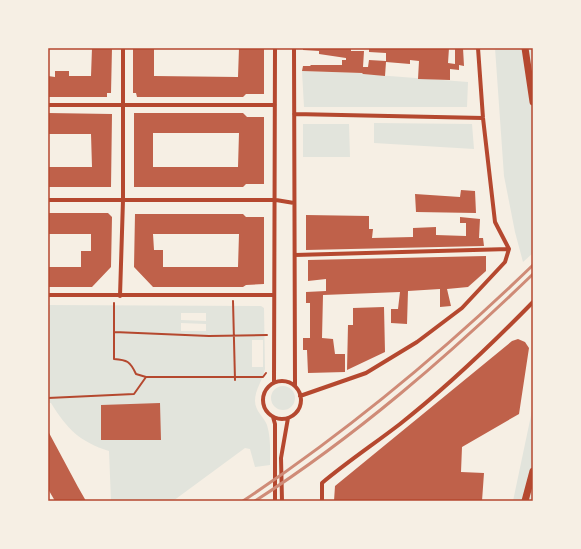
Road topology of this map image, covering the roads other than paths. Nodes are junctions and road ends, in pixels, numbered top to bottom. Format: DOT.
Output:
graph roads {
  1 [pos="123,48"];
  2 [pos="275,48"];
  3 [pos="294,48"];
  4 [pos="478,48"];
  5 [pos="525,48"];
  6 [pos="533,102"];
  7 [pos="48,105"];
  8 [pos="124,105"];
  9 [pos="275,105"];
  10 [pos="294,114"];
  11 [pos="483,118"];
  12 [pos="48,200"];
  13 [pos="123,200"];
  14 [pos="276,200"];
  15 [pos="294,203"];
  16 [pos="509,249"];
  17 [pos="295,255"];
  18 [pos="48,295"];
  19 [pos="274,295"];
  20 [pos="120,296"];
  21 [pos="533,302"];
  22 [pos="274,382"];
  23 [pos="295,386"];
  24 [pos="300,396"];
  25 [pos="273,417"];
  26 [pos="288,418"];
  27 [pos="533,470"];
  28 [pos="275,501"];
  29 [pos="282,501"];
  30 [pos="322,501"];
  31 [pos="525,501"];
  1 -- 8 [label="street"];
  2 -- 9 [label="street"];
  3 -- 10 [label="street"];
  4 -- 11 [label="street"];
  5 -- 6 [label="main road"];
  7 -- 8 [label="street"];
  8 -- 9 [label="street"];
  8 -- 13 [label="street"];
  9 -- 14 [label="street"];
  10 -- 11 [label="street"];
  10 -- 15 [label="street"];
  11 -- 16 [label="street"];
  12 -- 13 [label="street"];
  13 -- 14 [label="street"];
  13 -- 20 [label="street"];
  14 -- 15 [label="street"];
  14 -- 19 [label="street"];
  15 -- 17 [label="street"];
  16 -- 17 [label="street"];
  16 -- 24 [label="street"];
  17 -- 23 [label="street"];
  18 -- 20 [label="street"];
  19 -- 20 [label="street"];
  19 -- 22 [label="street"];
  21 -- 30 [label="street"];
  22 -- 23 [label="street"];
  22 -- 25 [label="street"];
  23 -- 24 [label="street"];
  24 -- 26 [label="street"];
  25 -- 26 [label="street"];
  25 -- 28 [label="street"];
  26 -- 29 [label="street"];
  27 -- 31 [label="main road"];
}
